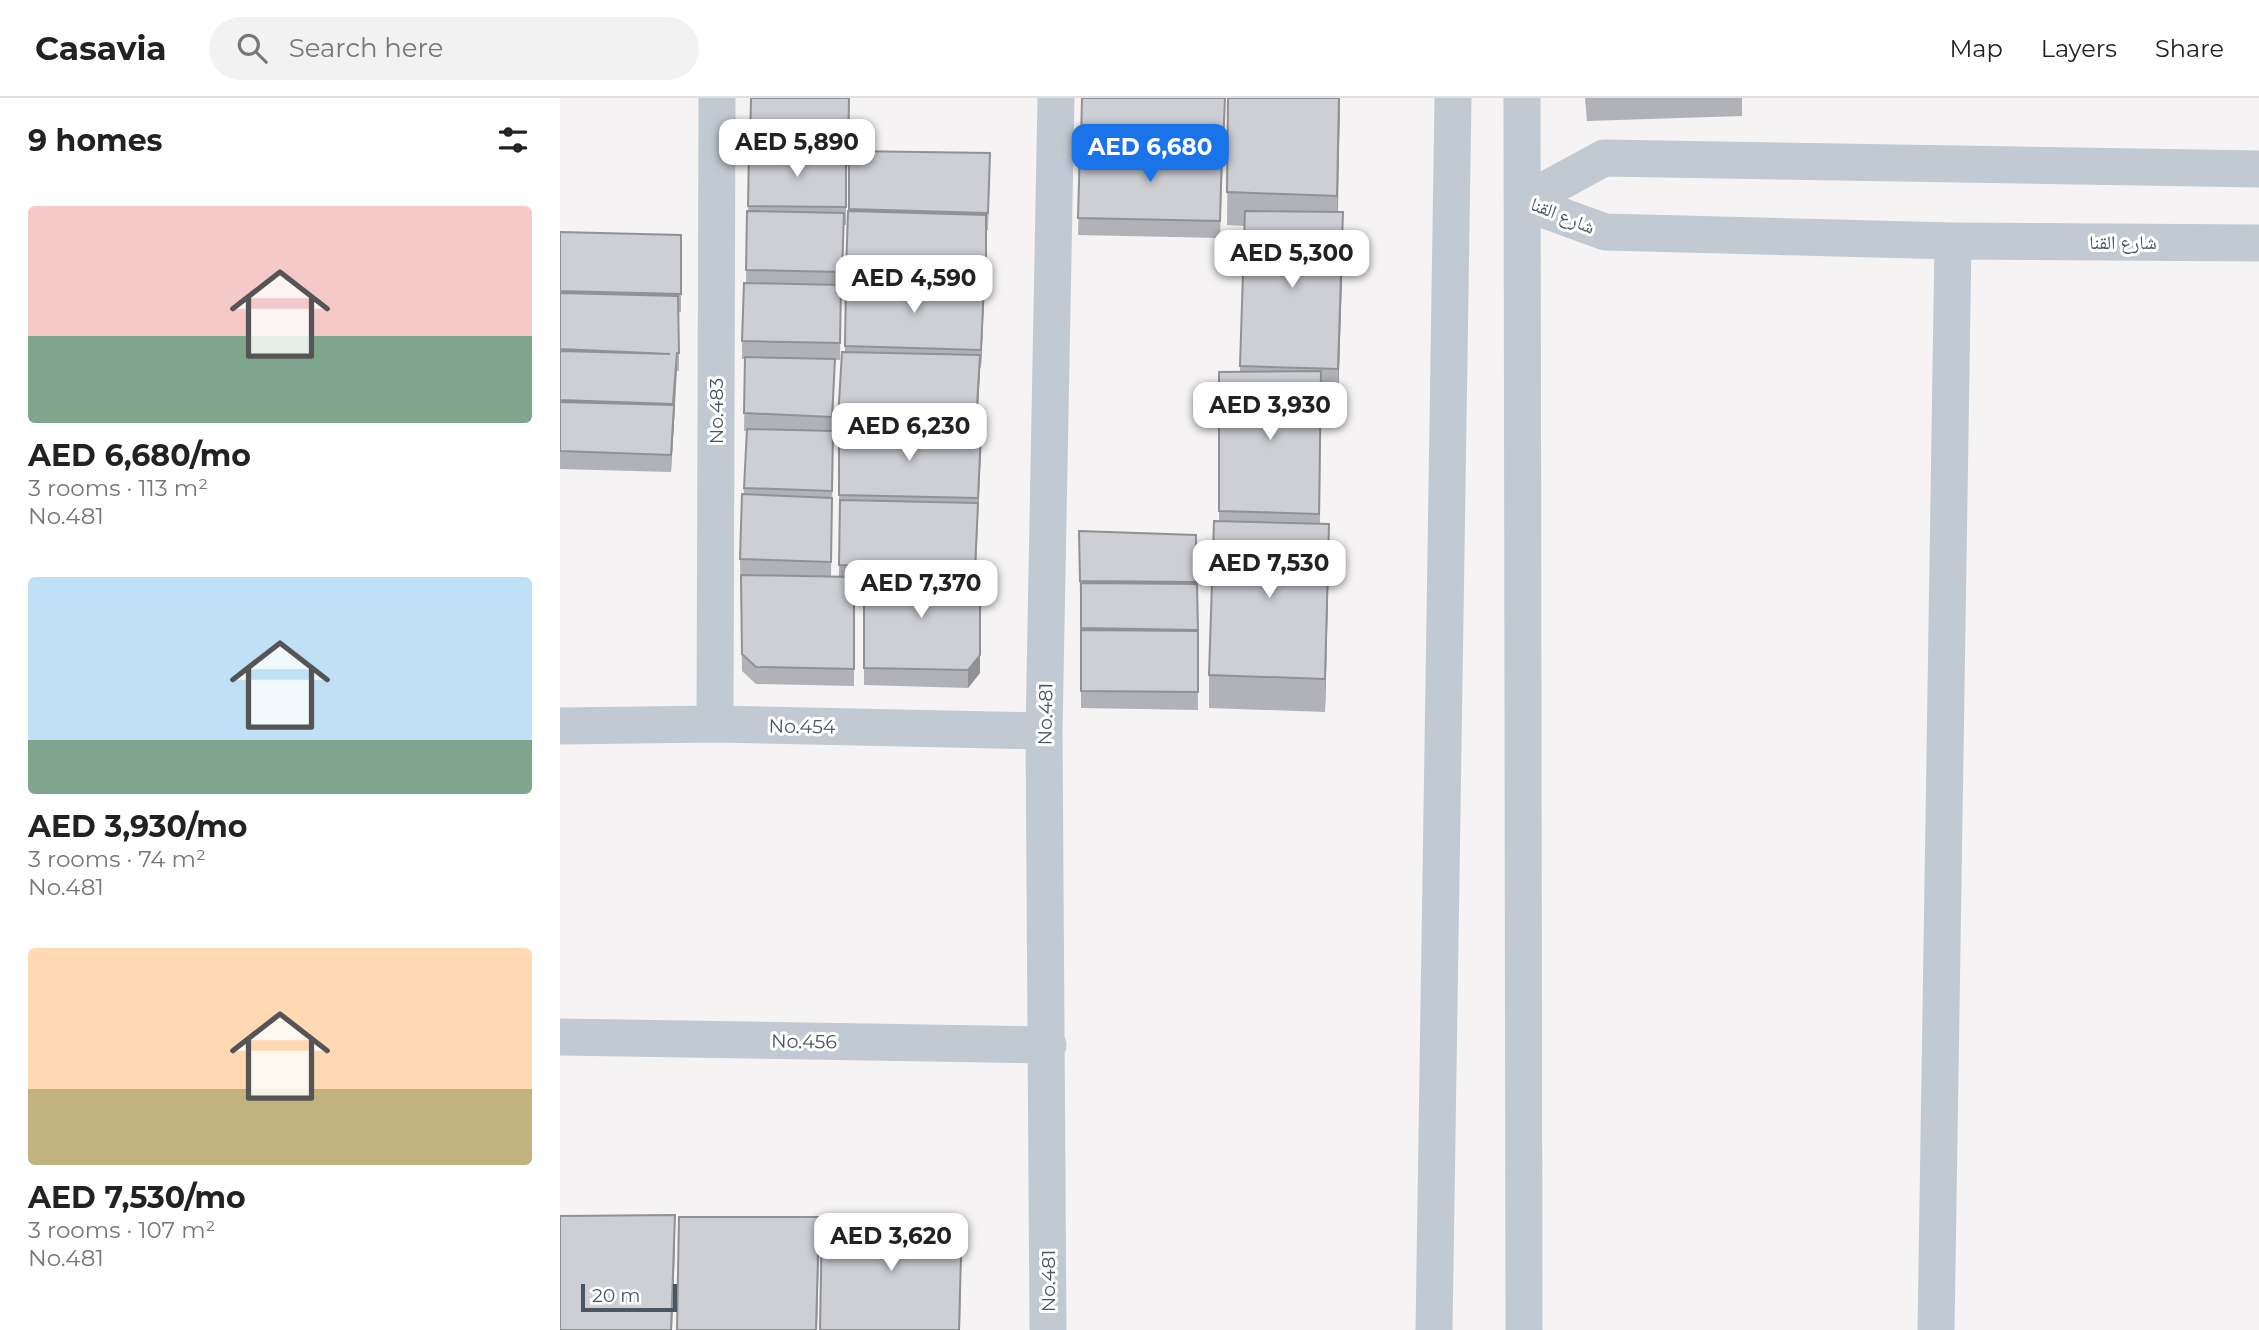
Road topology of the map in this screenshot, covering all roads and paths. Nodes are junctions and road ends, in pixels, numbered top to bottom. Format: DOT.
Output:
graph roads {
  1 [pos="717,98"];
  2 [pos="1056,98"];
  3 [pos="1453,98"];
  4 [pos="1522,98"];
  5 [pos="2259,169"];
  6 [pos="1523,202"];
  7 [pos="1952,241"];
  8 [pos="2259,243"];
  9 [pos="715,724"];
  10 [pos="560,726"];
  11 [pos="1044,731"];
  12 [pos="560,1037"];
  13 [pos="1048,1045"];
  14 [pos="1048,1330"];
  15 [pos="1434,1330"];
  16 [pos="1524,1330"];
  17 [pos="1936,1330"];
  1 -- 9 [label="street, No.483"];
  2 -- 11 [label="street, No.481"];
  3 -- 15 [label="street"];
  4 -- 6 [label="street"];
  5 -- 6 [label="street, شارع القنا"];
  6 -- 7 [label="street, شارع القنا"];
  6 -- 16 [label="street"];
  7 -- 8 [label="street, شارع القنا"];
  7 -- 17 [label="street"];
  9 -- 10 [label="street, No.454"];
  9 -- 11 [label="street, No.454"];
  11 -- 13 [label="street, No.481"];
  12 -- 13 [label="street, No.456"];
  13 -- 14 [label="street, No.481"];
}
